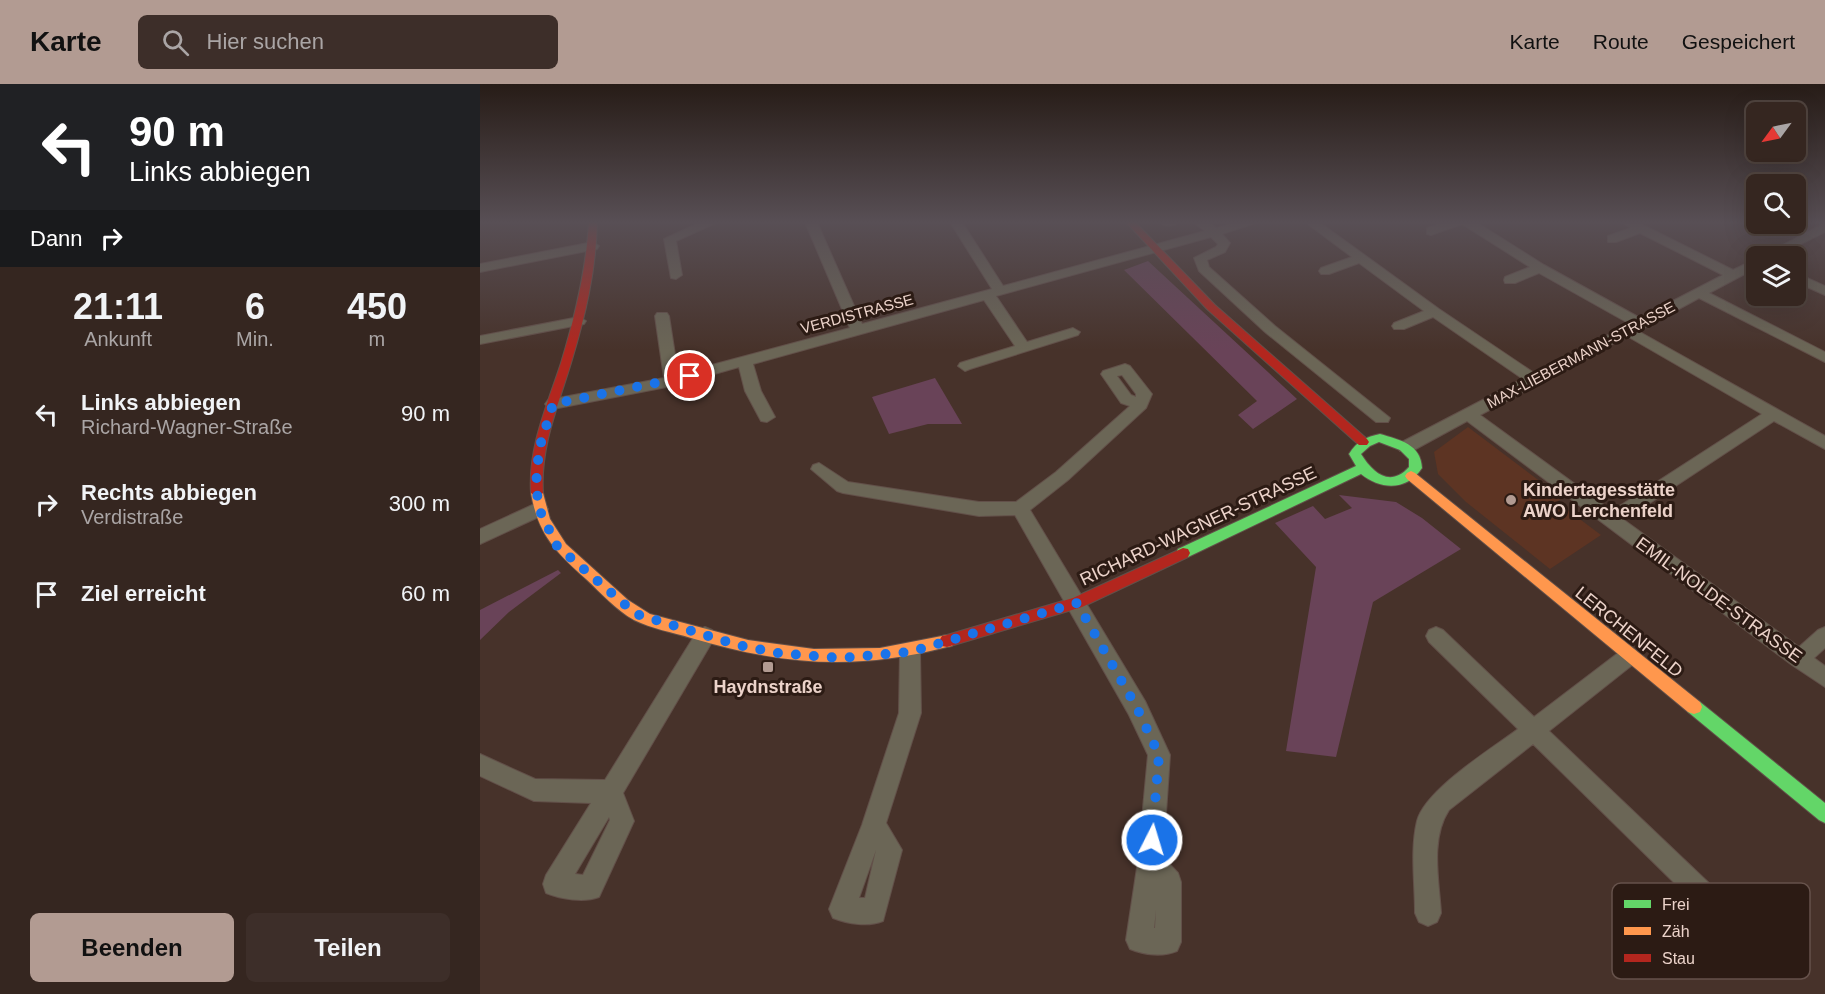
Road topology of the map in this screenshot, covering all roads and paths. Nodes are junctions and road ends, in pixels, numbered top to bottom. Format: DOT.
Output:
graph roads {
  1 [pos="498,264"];
  2 [pos="590,264"];
  3 [pos="674,264"];
  4 [pos="829,264"];
  5 [pos="979,264"];
  6 [pos="1095,264"];
  7 [pos="1170,264"];
  8 [pos="1202,264"];
  9 [pos="1344,264"];
  10 [pos="1367,264"];
  11 [pos="1534,264"];
  12 [pos="1712,264"];
  13 [pos="480,268"];
  14 [pos="1540,268"];
  15 [pos="1746,268"];
  16 [pos="1325,271"];
  17 [pos="676,275"];
  18 [pos="1733,275"];
  19 [pos="1510,280"];
  20 [pos="1806,282"];
  21 [pos="1825,291"];
  22 [pos="994,293"];
  23 [pos="1699,293"];
  24 [pos="1434,312"];
  25 [pos="662,316"];
  26 [pos="579,321"];
  27 [pos="1399,326"];
  28 [pos="1634,327"];
  29 [pos="858,331"];
  30 [pos="1073,332"];
  31 [pos="480,340"];
  32 [pos="1024,348"];
  33 [pos="1825,358"];
  34 [pos="745,362"];
  35 [pos="965,366"];
  36 [pos="1534,380"];
  37 [pos="672,381"];
  38 [pos="1335,382"];
  39 [pos="553,404"];
  40 [pos="1141,404"];
  41 [pos="1331,413"];
  42 [pos="1468,414"];
  43 [pos="1774,414"];
  44 [pos="767,417"];
  45 [pos="1382,418"];
  46 [pos="1363,442"];
  47 [pos="1825,443"];
  48 [pos="1406,447"];
  49 [pos="819,468"];
  50 [pos="1361,469"];
  51 [pos="1411,476"];
  52 [pos="1020,508"];
  53 [pos="539,509"];
  54 [pos="1611,520"];
  55 [pos="480,537"];
  56 [pos="1077,603"];
  57 [pos="705,636"];
  58 [pos="1436,636"];
  59 [pos="1825,636"];
  60 [pos="910,652"];
  61 [pos="1629,656"];
  62 [pos="1799,659"];
  63 [pos="1825,678"];
  64 [pos="1534,730"];
  65 [pos="480,765"];
  66 [pos="1825,814"];
  67 [pos="874,825"];
  68 [pos="1150,861"];
  69 [pos="1691,883"];
  70 [pos="1428,913"];
  1 -- 13 [label="street"];
  2 -- 26 [label="street, RICHARD-WAGNER-STRASSE"];
  3 -- 17 [label="street"];
  4 -- 29 [label="street"];
  5 -- 22 [label="street"];
  6 -- 22 [label="street, VERDISTRASSE"];
  7 -- 41 [label="street"];
  8 -- 38 [label="street"];
  9 -- 16 [label="street"];
  10 -- 24 [label="street"];
  11 -- 14 [label="street"];
  12 -- 18 [label="street"];
  14 -- 19 [label="street"];
  14 -- 28 [label="street"];
  15 -- 18 [label="street, MAX-LIEBERMANN-STRASSE"];
  18 -- 23 [label="street, MAX-LIEBERMANN-STRASSE"];
  20 -- 21 [label="street"];
  22 -- 29 [label="street, VERDISTRASSE"];
  22 -- 32 [label="street"];
  23 -- 28 [label="street, MAX-LIEBERMANN-STRASSE"];
  23 -- 33 [label="street"];
  24 -- 27 [label="street"];
  24 -- 36 [label="street"];
  25 -- 37 [label="street"];
  26 -- 31 [label="street"];
  26 -- 39 [label="street, RICHARD-WAGNER-STRASSE"];
  28 -- 36 [label="street, MAX-LIEBERMANN-STRASSE"];
  28 -- 43 [label="street"];
  29 -- 34 [label="street, VERDISTRASSE"];
  30 -- 32 [label="street"];
  32 -- 35 [label="street"];
  34 -- 37 [label="street, VERDISTRASSE"];
  34 -- 44 [label="street"];
  36 -- 42 [label="street, MAX-LIEBERMANN-STRASSE"];
  37 -- 39 [label="street, VERDISTRASSE"];
  38 -- 41 [label="street"];
  38 -- 45 [label="street"];
  39 -- 53 [label="street, RICHARD-WAGNER-STRASSE"];
  40 -- 52 [label="street"];
  41 -- 46 [label="street"];
  42 -- 48 [label="street, MAX-LIEBERMANN-STRASSE"];
  42 -- 54 [label="street, EMIL-NOLDE-STRASSE"];
  43 -- 47 [label="street"];
  43 -- 54 [label="street"];
  46 -- 48 [label="street"];
  46 -- 50 [label="street"];
  48 -- 51 [label="street"];
  49 -- 52 [label="street"];
  50 -- 51 [label="street"];
  50 -- 56 [label="street, RICHARD-WAGNER-STRASSE"];
  51 -- 61 [label="street, LERCHENFELD"];
  52 -- 56 [label="street"];
  53 -- 55 [label="street"];
  53 -- 57 [label="street, RICHARD-WAGNER-STRASSE"];
  54 -- 62 [label="street, EMIL-NOLDE-STRASSE"];
  56 -- 60 [label="street, RICHARD-WAGNER-STRASSE"];
  56 -- 68 [label="street"];
  57 -- 60 [label="street, RICHARD-WAGNER-STRASSE"];
  57 -- 65 [label="street"];
  58 -- 64 [label="street"];
  59 -- 62 [label="street"];
  60 -- 67 [label="street"];
  61 -- 64 [label="street"];
  61 -- 66 [label="street, LERCHENFELD"];
  62 -- 63 [label="street, EMIL-NOLDE-STRASSE"];
  64 -- 69 [label="street"];
  64 -- 70 [label="street"];
}
